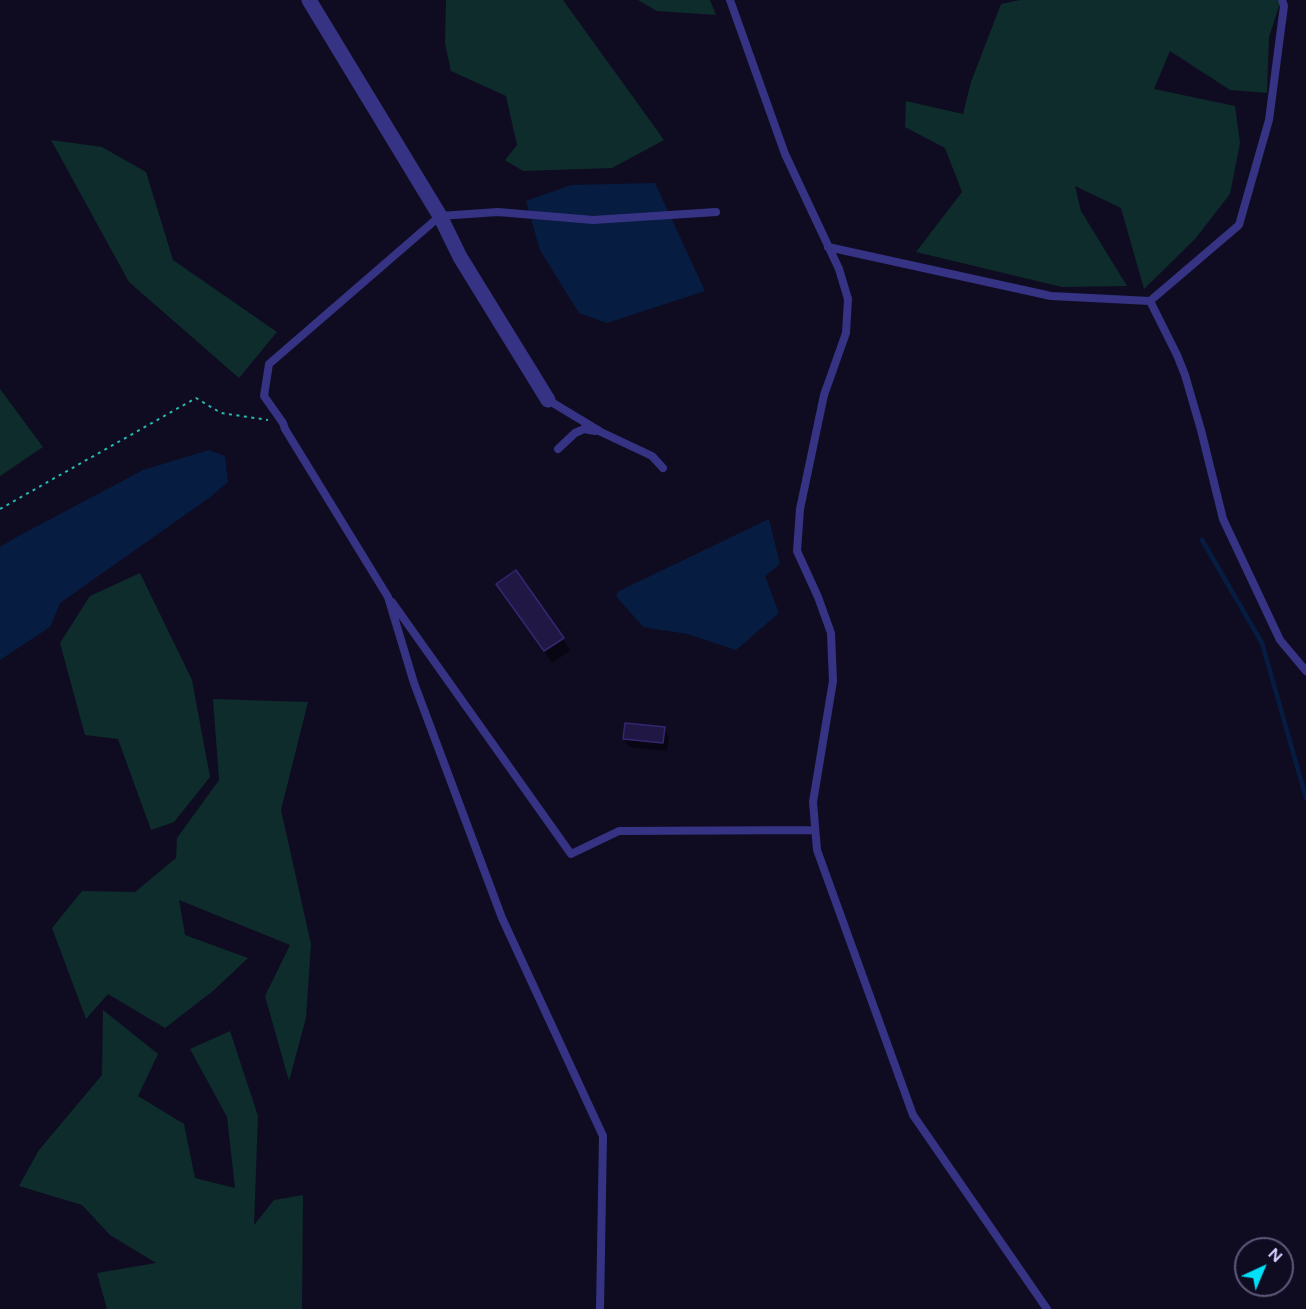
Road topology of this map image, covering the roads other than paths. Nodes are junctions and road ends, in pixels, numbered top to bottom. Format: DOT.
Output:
graph roads {
  1 [pos="309,0"];
  2 [pos="730,0"];
  3 [pos="1282,0"];
  4 [pos="716,212"];
  5 [pos="440,216"];
  6 [pos="828,247"];
  7 [pos="1150,301"];
  8 [pos="548,400"];
  9 [pos="601,432"];
  10 [pos="558,449"];
  11 [pos="663,468"];
  12 [pos="388,597"];
  13 [pos="1306,671"];
  14 [pos="815,830"];
  15 [pos="600,1309"];
  16 [pos="1047,1309"];
  1 -- 5 [label="street"];
  2 -- 6 [label="lane"];
  3 -- 7 [label="lane"];
  4 -- 5 [label="lane"];
  5 -- 8 [label="street"];
  5 -- 12 [label="lane"];
  6 -- 7 [label="lane"];
  6 -- 14 [label="lane"];
  7 -- 13 [label="lane"];
  8 -- 9 [label="lane"];
  9 -- 10 [label="lane"];
  9 -- 11 [label="lane"];
  12 -- 14 [label="lane"];
  12 -- 15 [label="lane"];
  14 -- 16 [label="lane"];
}
